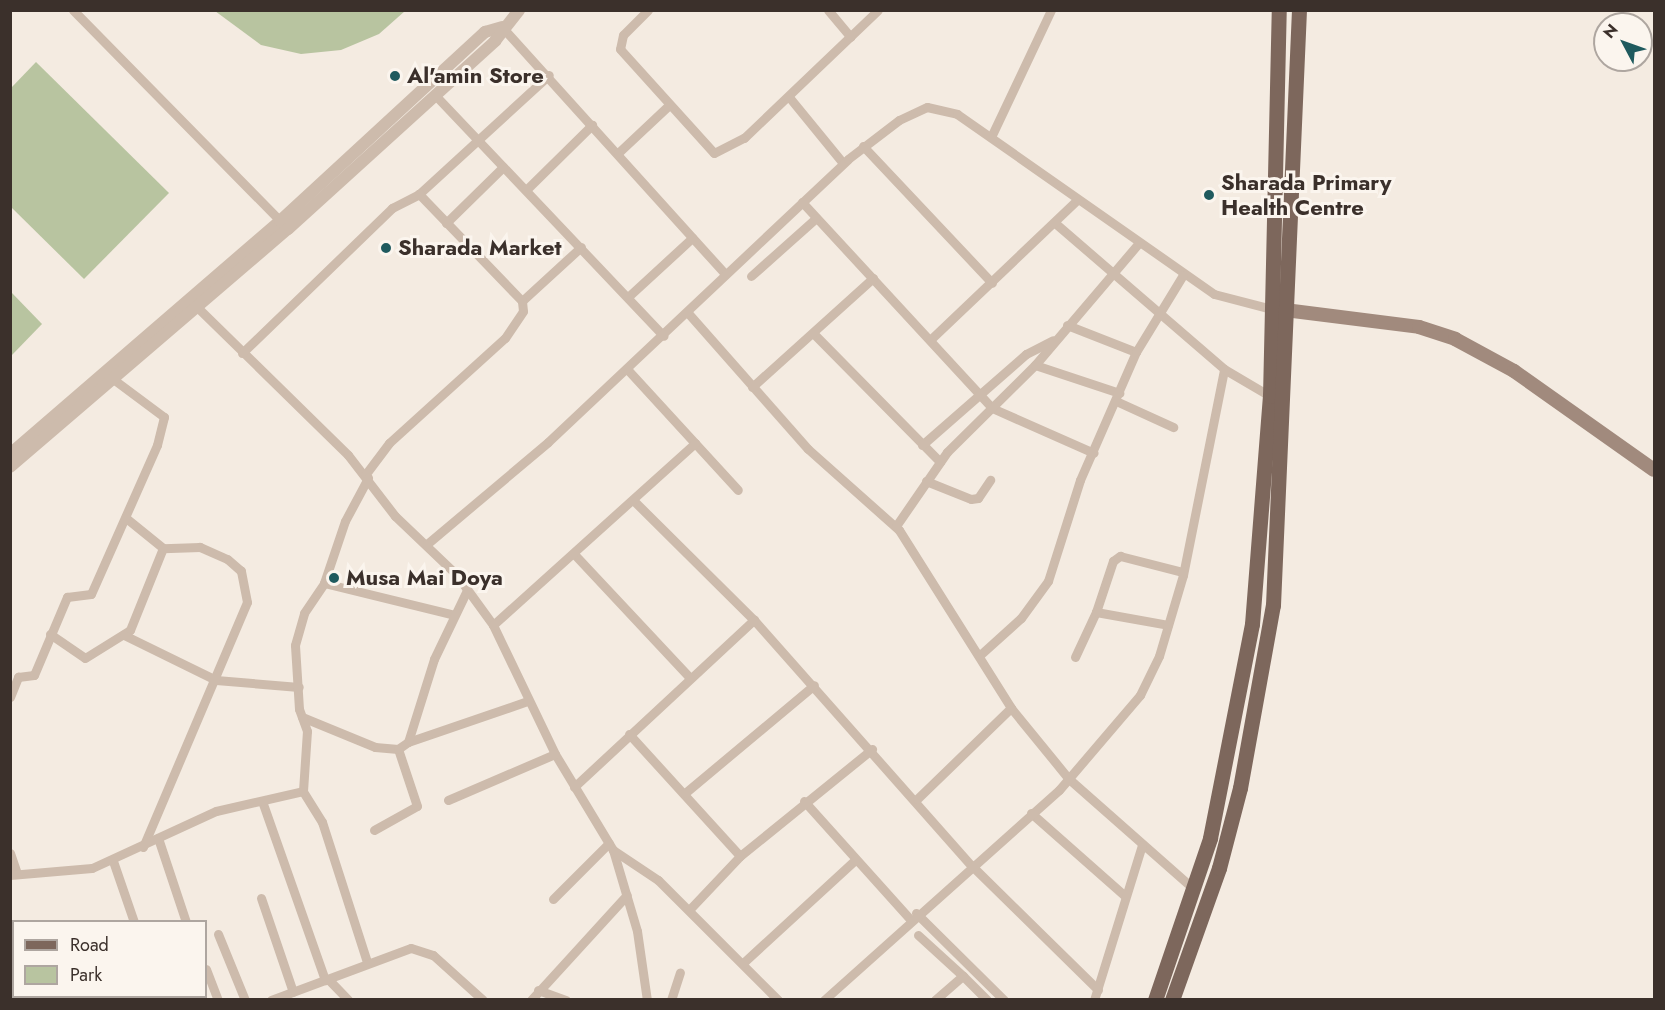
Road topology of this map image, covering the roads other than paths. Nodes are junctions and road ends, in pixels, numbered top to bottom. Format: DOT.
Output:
graph roads {
  1 [pos="74,10"];
  2 [pos="519,10"];
  3 [pos="648,10"];
  4 [pos="828,10"];
  5 [pos="878,10"];
  6 [pos="1052,10"];
  7 [pos="1279,10"];
  8 [pos="1299,10"];
  9 [pos="502,27"];
  10 [pos="851,37"];
  11 [pos="549,75"];
  12 [pos="435,95"];
  13 [pos="789,97"];
  14 [pos="667,107"];
  15 [pos="592,125"];
  16 [pos="991,137"];
  17 [pos="476,141"];
  18 [pos="863,146"];
  19 [pos="618,153"];
  20 [pos="843,163"];
  21 [pos="503,167"];
  22 [pos="526,190"];
  23 [pos="419,194"];
  24 [pos="1077,200"];
  25 [pos="802,202"];
  26 [pos="816,218"];
  27 [pos="280,221"];
  28 [pos="446,223"];
  29 [pos="1055,223"];
  30 [pos="692,238"];
  31 [pos="1138,244"];
  32 [pos="581,247"];
  33 [pos="1113,272"];
  34 [pos="725,274"];
  35 [pos="1183,274"];
  36 [pos="751,276"];
  37 [pos="873,278"];
  38 [pos="992,283"];
  39 [pos="629,296"];
  40 [pos="522,301"];
  41 [pos="198,308"];
  42 [pos="1288,308"];
  43 [pos="1272,309"];
  44 [pos="688,313"];
  45 [pos="1161,315"];
  46 [pos="1068,325"];
  47 [pos="813,333"];
  48 [pos="664,336"];
  49 [pos="1056,338"];
  50 [pos="930,340"];
  51 [pos="1136,352"];
  52 [pos="242,353"];
  53 [pos="1035,365"];
  54 [pos="627,369"];
  55 [pos="1224,369"];
  56 [pos="113,379"];
  57 [pos="753,387"];
  58 [pos="979,393"];
  59 [pos="1270,396"];
  60 [pos="1117,397"];
  61 [pos="992,408"];
  62 [pos="1173,427"];
  63 [pos="695,443"];
  64 [pos="922,445"];
  65 [pos="1094,453"];
  66 [pos="10,454"];
  67 [pos="940,462"];
  68 [pos="10,467"];
  69 [pos="1654,470"];
  70 [pos="367,477"];
  71 [pos="990,480"];
  72 [pos="926,481"];
  73 [pos="738,490"];
  74 [pos="633,500"];
  75 [pos="127,519"];
  76 [pos="896,526"];
  77 [pos="427,544"];
  78 [pos="163,548"];
  79 [pos="575,555"];
  80 [pos="1183,572"];
  81 [pos="324,584"];
  82 [pos="467,590"];
  83 [pos="1096,612"];
  84 [pos="451,614"];
  85 [pos="754,620"];
  86 [pos="493,625"];
  87 [pos="1168,625"];
  88 [pos="50,634"];
  89 [pos="124,635"];
  90 [pos="980,656"];
  91 [pos="1075,657"];
  92 [pos="688,677"];
  93 [pos="216,680"];
  94 [pos="814,686"];
  95 [pos="299,687"];
  96 [pos="10,697"];
  97 [pos="528,701"];
  98 [pos="1011,708"];
  99 [pos="302,717"];
  100 [pos="629,734"];
  101 [pos="408,742"];
  102 [pos="872,748"];
  103 [pos="398,749"];
  104 [pos="555,754"];
  105 [pos="1069,779"];
  106 [pos="574,787"];
  107 [pos="303,791"];
  108 [pos="685,794"];
  109 [pos="917,799"];
  110 [pos="448,800"];
  111 [pos="262,801"];
  112 [pos="804,801"];
  113 [pos="1031,813"];
  114 [pos="374,830"];
  115 [pos="158,838"];
  116 [pos="611,846"];
  117 [pos="1142,846"];
  118 [pos="143,847"];
  119 [pos="10,853"];
  120 [pos="740,856"];
  121 [pos="855,860"];
  122 [pos="113,861"];
  123 [pos="971,865"];
  124 [pos="14,874"];
  125 [pos="1195,890"];
  126 [pos="627,895"];
  127 [pos="1124,896"];
  128 [pos="261,898"];
  129 [pos="553,899"];
  130 [pos="689,910"];
  131 [pos="913,916"];
  132 [pos="134,920"];
  133 [pos="186,920"];
  134 [pos="218,934"];
  135 [pos="918,935"];
  136 [pos="367,962"];
  137 [pos="743,963"];
  138 [pos="207,972"];
  139 [pos="680,972"];
  140 [pos="963,976"];
  141 [pos="326,980"];
  142 [pos="538,990"];
  143 [pos="1098,990"];
  144 [pos="293,993"];
  145 [pos="477,998"];
  146 [pos="218,999"];
  147 [pos="245,999"];
  148 [pos="274,999"];
  149 [pos="348,999"];
  150 [pos="531,999"];
  151 [pos="566,999"];
  152 [pos="647,999"];
  153 [pos="671,999"];
  154 [pos="778,999"];
  155 [pos="824,999"];
  156 [pos="935,999"];
  157 [pos="987,999"];
  158 [pos="1004,999"];
  159 [pos="1094,999"];
  160 [pos="1155,999"];
  161 [pos="1172,999"];
  1 -- 27 [label="street"];
  2 -- 9 [label="street"];
  3 -- 14 [label="street"];
  4 -- 10 [label="street"];
  5 -- 10 [label="street"];
  6 -- 16 [label="street"];
  7 -- 43 [label="main road"];
  8 -- 42 [label="main road"];
  9 -- 11 [label="street"];
  9 -- 12 [label="street"];
  9 -- 27 [label="street"];
  10 -- 13 [label="street"];
  11 -- 15 [label="street"];
  11 -- 17 [label="street"];
  12 -- 17 [label="street"];
  12 -- 41 [label="street"];
  13 -- 14 [label="street"];
  13 -- 20 [label="street"];
  14 -- 19 [label="street"];
  15 -- 19 [label="street"];
  15 -- 22 [label="street"];
  16 -- 18 [label="street"];
  16 -- 24 [label="street"];
  17 -- 21 [label="street"];
  17 -- 23 [label="street"];
  18 -- 20 [label="street"];
  18 -- 38 [label="street"];
  19 -- 30 [label="street"];
  20 -- 25 [label="street"];
  21 -- 22 [label="street"];
  21 -- 28 [label="street"];
  22 -- 32 [label="street"];
  23 -- 28 [label="street"];
  23 -- 52 [label="street"];
  24 -- 29 [label="street"];
  24 -- 31 [label="street"];
  25 -- 26 [label="street"];
  25 -- 34 [label="street"];
  26 -- 36 [label="street"];
  26 -- 37 [label="street"];
  27 -- 66 [label="street"];
  28 -- 40 [label="street"];
  29 -- 33 [label="street"];
  29 -- 38 [label="street"];
  30 -- 34 [label="street"];
  30 -- 39 [label="street"];
  31 -- 33 [label="street"];
  31 -- 35 [label="street"];
  32 -- 39 [label="street"];
  32 -- 40 [label="street"];
  33 -- 45 [label="street"];
  33 -- 46 [label="street"];
  34 -- 44 [label="street"];
  35 -- 43 [label="street"];
  35 -- 45 [label="street"];
  37 -- 47 [label="street"];
  37 -- 50 [label="street"];
  38 -- 50 [label="street"];
  39 -- 48 [label="street"];
  40 -- 70 [label="street"];
  41 -- 52 [label="street"];
  41 -- 56 [label="street"];
  42 -- 43 [label="main road"];
  42 -- 69 [label="main road"];
  42 -- 161 [label="main road"];
  43 -- 59 [label="main road"];
  44 -- 48 [label="street"];
  44 -- 57 [label="street"];
  45 -- 51 [label="street"];
  45 -- 55 [label="street"];
  46 -- 49 [label="street"];
  46 -- 51 [label="street"];
  47 -- 57 [label="street"];
  47 -- 64 [label="street"];
  48 -- 54 [label="street"];
  49 -- 53 [label="street"];
  49 -- 58 [label="street"];
  50 -- 58 [label="street"];
  51 -- 60 [label="street"];
  52 -- 70 [label="street"];
  53 -- 60 [label="street"];
  53 -- 61 [label="street"];
  54 -- 63 [label="street"];
  54 -- 77 [label="street"];
  55 -- 59 [label="street"];
  55 -- 80 [label="street"];
  56 -- 68 [label="street"];
  56 -- 75 [label="street"];
  57 -- 76 [label="street"];
  58 -- 61 [label="street"];
  58 -- 64 [label="street"];
  59 -- 125 [label="main road"];
  60 -- 62 [label="street"];
  60 -- 65 [label="street"];
  61 -- 65 [label="street"];
  61 -- 67 [label="street"];
  63 -- 73 [label="street"];
  63 -- 74 [label="street"];
  64 -- 67 [label="street"];
  65 -- 90 [label="street"];
  67 -- 72 [label="street"];
  70 -- 77 [label="street"];
  70 -- 81 [label="street"];
  71 -- 72 [label="street"];
  72 -- 76 [label="street"];
  74 -- 79 [label="street"];
  74 -- 85 [label="street"];
  75 -- 78 [label="street"];
  75 -- 88 [label="street"];
  76 -- 90 [label="street"];
  77 -- 82 [label="street"];
  78 -- 89 [label="street"];
  78 -- 93 [label="street"];
  79 -- 86 [label="street"];
  79 -- 92 [label="street"];
  80 -- 83 [label="street"];
  80 -- 87 [label="street"];
  81 -- 84 [label="street"];
  81 -- 95 [label="street"];
  82 -- 84 [label="street"];
  82 -- 86 [label="street"];
  83 -- 87 [label="street"];
  83 -- 91 [label="street"];
  84 -- 101 [label="street"];
  85 -- 92 [label="street"];
  85 -- 94 [label="street"];
  86 -- 97 [label="street"];
  87 -- 105 [label="street"];
  88 -- 89 [label="street"];
  88 -- 96 [label="street"];
  89 -- 93 [label="street"];
  90 -- 98 [label="street"];
  92 -- 100 [label="street"];
  93 -- 95 [label="street"];
  93 -- 118 [label="street"];
  94 -- 102 [label="street"];
  94 -- 108 [label="street"];
  95 -- 99 [label="street"];
  97 -- 101 [label="street"];
  97 -- 104 [label="street"];
  98 -- 105 [label="street"];
  98 -- 109 [label="street"];
  99 -- 103 [label="street"];
  99 -- 107 [label="street"];
  100 -- 106 [label="street"];
  100 -- 108 [label="street"];
  101 -- 103 [label="street"];
  102 -- 109 [label="street"];
  102 -- 112 [label="street"];
  103 -- 114 [label="street"];
  104 -- 106 [label="street"];
  104 -- 110 [label="street"];
  105 -- 113 [label="street"];
  105 -- 117 [label="street"];
  106 -- 116 [label="street"];
  107 -- 111 [label="street"];
  107 -- 136 [label="street"];
  108 -- 120 [label="street"];
  109 -- 123 [label="street"];
  111 -- 115 [label="street"];
  111 -- 141 [label="street"];
  112 -- 120 [label="street"];
  112 -- 121 [label="street"];
  113 -- 123 [label="street"];
  113 -- 127 [label="street"];
  115 -- 118 [label="street"];
  115 -- 133 [label="street"];
  116 -- 126 [label="street"];
  116 -- 129 [label="street"];
  116 -- 130 [label="street"];
  117 -- 125 [label="street"];
  117 -- 127 [label="street"];
  118 -- 122 [label="street"];
  119 -- 124 [label="street"];
  120 -- 130 [label="street"];
  121 -- 131 [label="street"];
  121 -- 137 [label="street"];
  122 -- 124 [label="street"];
  122 -- 132 [label="street"];
  123 -- 131 [label="street"];
  123 -- 143 [label="street"];
  125 -- 160 [label="main road"];
  126 -- 142 [label="street"];
  126 -- 152 [label="street"];
  127 -- 143 [label="street"];
  128 -- 144 [label="street"];
  130 -- 137 [label="street"];
  131 -- 155 [label="street"];
  131 -- 158 [label="street"];
  134 -- 147 [label="street"];
  135 -- 140 [label="street"];
  136 -- 141 [label="street"];
  136 -- 145 [label="street"];
  137 -- 154 [label="street"];
  138 -- 146 [label="street"];
  139 -- 153 [label="street"];
  140 -- 156 [label="street"];
  140 -- 157 [label="street"];
  141 -- 144 [label="street"];
  141 -- 149 [label="street"];
  142 -- 150 [label="street"];
  142 -- 151 [label="street"];
  143 -- 159 [label="street"];
  144 -- 148 [label="street"];
}
